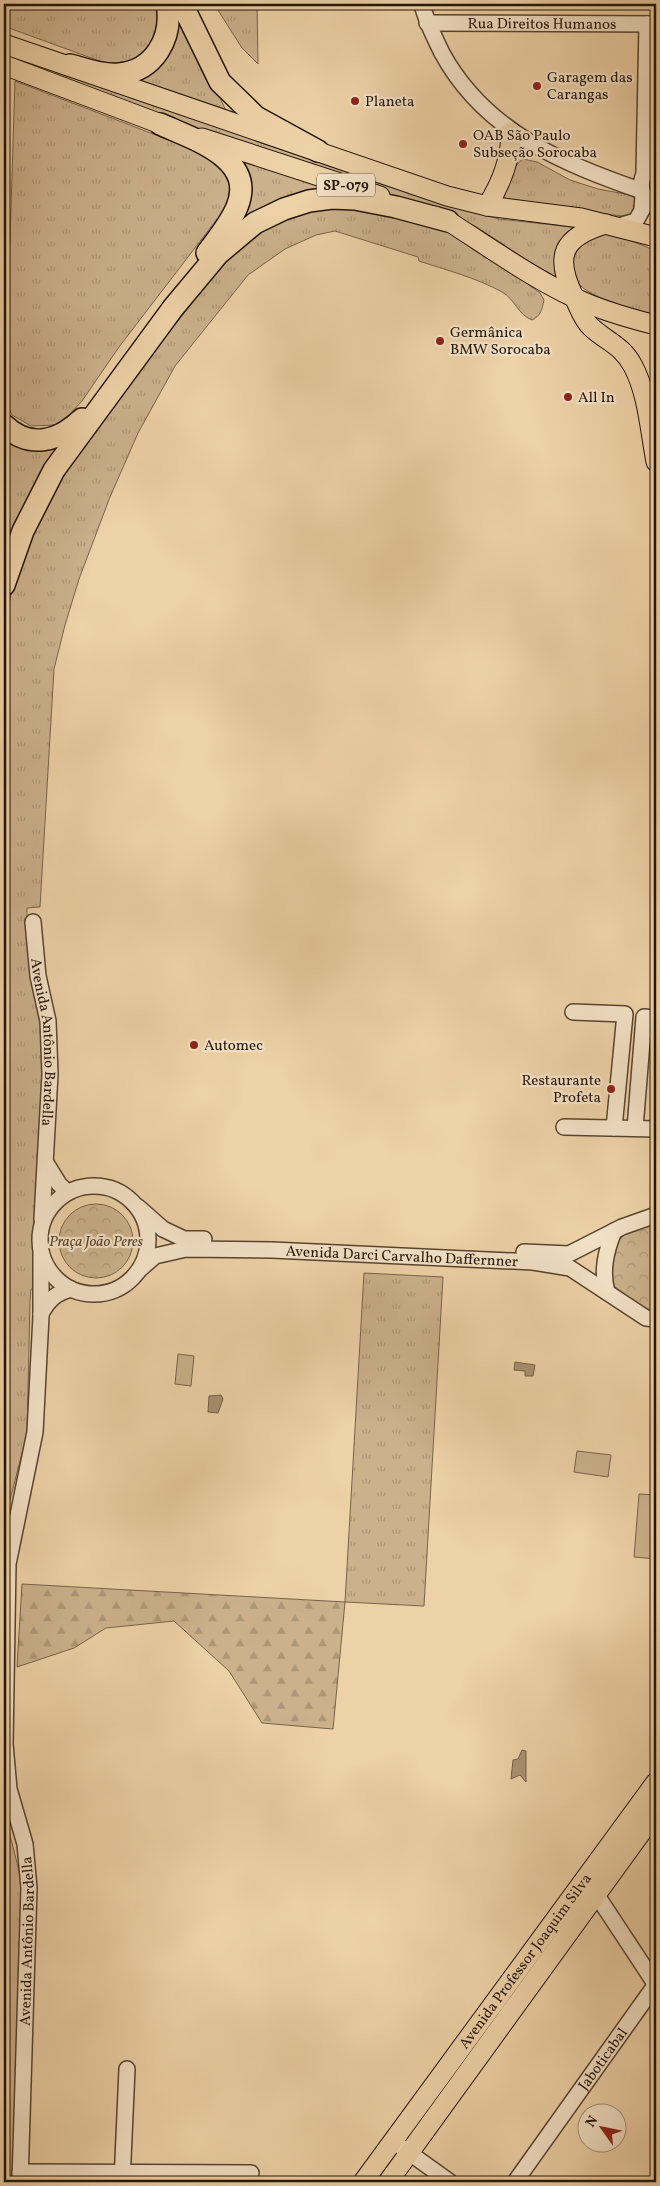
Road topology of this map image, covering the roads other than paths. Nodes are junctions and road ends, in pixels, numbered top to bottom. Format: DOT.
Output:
graph roads {
  1 [pos="167,4"];
  2 [pos="182,4"];
  3 [pos="422,4"];
  4 [pos="426,23"];
  5 [pos="651,24"];
  6 [pos="4,44"];
  7 [pos="70,65"];
  8 [pos="4,66"];
  9 [pos="160,124"];
  10 [pos="511,132"];
  11 [pos="318,151"];
  12 [pos="656,162"];
  13 [pos="644,172"];
  14 [pos="643,193"];
  15 [pos="486,206"];
  16 [pos="656,206"];
  17 [pos="448,222"];
  18 [pos="613,225"];
  19 [pos="656,237"];
  20 [pos="574,298"];
  21 [pos="656,325"];
  22 [pos="4,425"];
  23 [pos="656,462"];
  24 [pos="4,585"];
  25 [pos="33,922"];
  26 [pos="573,1012"];
  27 [pos="656,1018"];
  28 [pos="564,1127"];
  29 [pos="614,1128"];
  30 [pos="635,1128"];
  31 [pos="656,1129"];
  32 [pos="46,1163"];
  33 [pos="67,1192"];
  34 [pos="138,1207"];
  35 [pos="656,1215"];
  36 [pos="41,1226"];
  37 [pos="614,1231"];
  38 [pos="321,1247"];
  39 [pos="41,1253"];
  40 [pos="139,1270"];
  41 [pos="71,1289"];
  42 [pos="607,1292"];
  43 [pos="41,1316"];
  44 [pos="656,1319"];
  45 [pos="656,1782"];
  46 [pos="656,1812"];
  47 [pos="596,1894"];
  48 [pos="656,1985"];
  49 [pos="127,2069"];
  50 [pos="392,2141"];
  51 [pos="409,2153"];
  52 [pos="252,2173"];
  53 [pos="20,2177"];
  54 [pos="122,2177"];
  55 [pos="363,2182"];
  56 [pos="388,2182"];
  57 [pos="450,2182"];
  58 [pos="515,2182"];
  1 -- 7 [label="highway"];
  2 -- 11 [label="highway"];
  3 -- 4 [label="street"];
  4 -- 5 [label="street, Rua Direitos Humanos"];
  4 -- 10 [label="street"];
  5 -- 13 [label="street"];
  6 -- 7 [label="main road, SP-079"];
  7 -- 11 [label="main road, SP-079"];
  8 -- 9 [label="main road, SP-079"];
  9 -- 17 [label="main road, SP-079"];
  9 -- 22 [label="highway"];
  10 -- 14 [label="street"];
  10 -- 15 [label="main road"];
  11 -- 15 [label="main road, SP-079"];
  12 -- 13 [label="street"];
  13 -- 14 [label="street"];
  14 -- 16 [label="street"];
  14 -- 18 [label="street"];
  15 -- 18 [label="main road, SP-079"];
  17 -- 20 [label="main road, SP-079"];
  17 -- 24 [label="highway"];
  18 -- 19 [label="main road, SP-079"];
  18 -- 20 [label="main road"];
  20 -- 21 [label="main road, SP-079"];
  20 -- 23 [label="main road"];
  25 -- 32 [label="street, Avenida Antônio Bardella"];
  26 -- 29 [label="street"];
  27 -- 30 [label="street"];
  28 -- 29 [label="street"];
  29 -- 30 [label="street"];
  30 -- 31 [label="street"];
  32 -- 33 [label="street"];
  32 -- 36 [label="street, Avenida Antônio Bardella"];
  33 -- 34 [label="street"];
  33 -- 36 [label="street"];
  34 -- 38 [label="street, Avenida Darci Carvalho Daffernner"];
  34 -- 40 [label="street"];
  35 -- 37 [label="street, Avenida Darci Carvalho Daffernner"];
  36 -- 39 [label="street"];
  37 -- 38 [label="street, Avenida Darci Carvalho Daffernner"];
  37 -- 42 [label="street"];
  38 -- 40 [label="street, Avenida Darci Carvalho Daffernner"];
  38 -- 42 [label="street, Avenida Darci Carvalho Daffernner"];
  39 -- 41 [label="street"];
  39 -- 43 [label="street, Avenida Antônio Bardella"];
  40 -- 41 [label="street"];
  41 -- 43 [label="street"];
  42 -- 44 [label="street, Avenida Darci Carvalho Daffernner"];
  43 -- 53 [label="street, Avenida Antônio Bardella"];
  45 -- 50 [label="main road, Avenida Professor Joaquim Silva"];
  46 -- 47 [label="main road, Avenida Professor Joaquim Silva"];
  47 -- 48 [label="street"];
  47 -- 51 [label="main road, Avenida Professor Joaquim Silva"];
  48 -- 58 [label="street, Jaboticabal"];
  49 -- 54 [label="street"];
  50 -- 51 [label="street"];
  50 -- 55 [label="main road, Avenida Professor Joaquim Silva"];
  51 -- 56 [label="main road, Avenida Professor Joaquim Silva"];
  51 -- 57 [label="street"];
  52 -- 54 [label="street"];
  53 -- 54 [label="street"];
}
